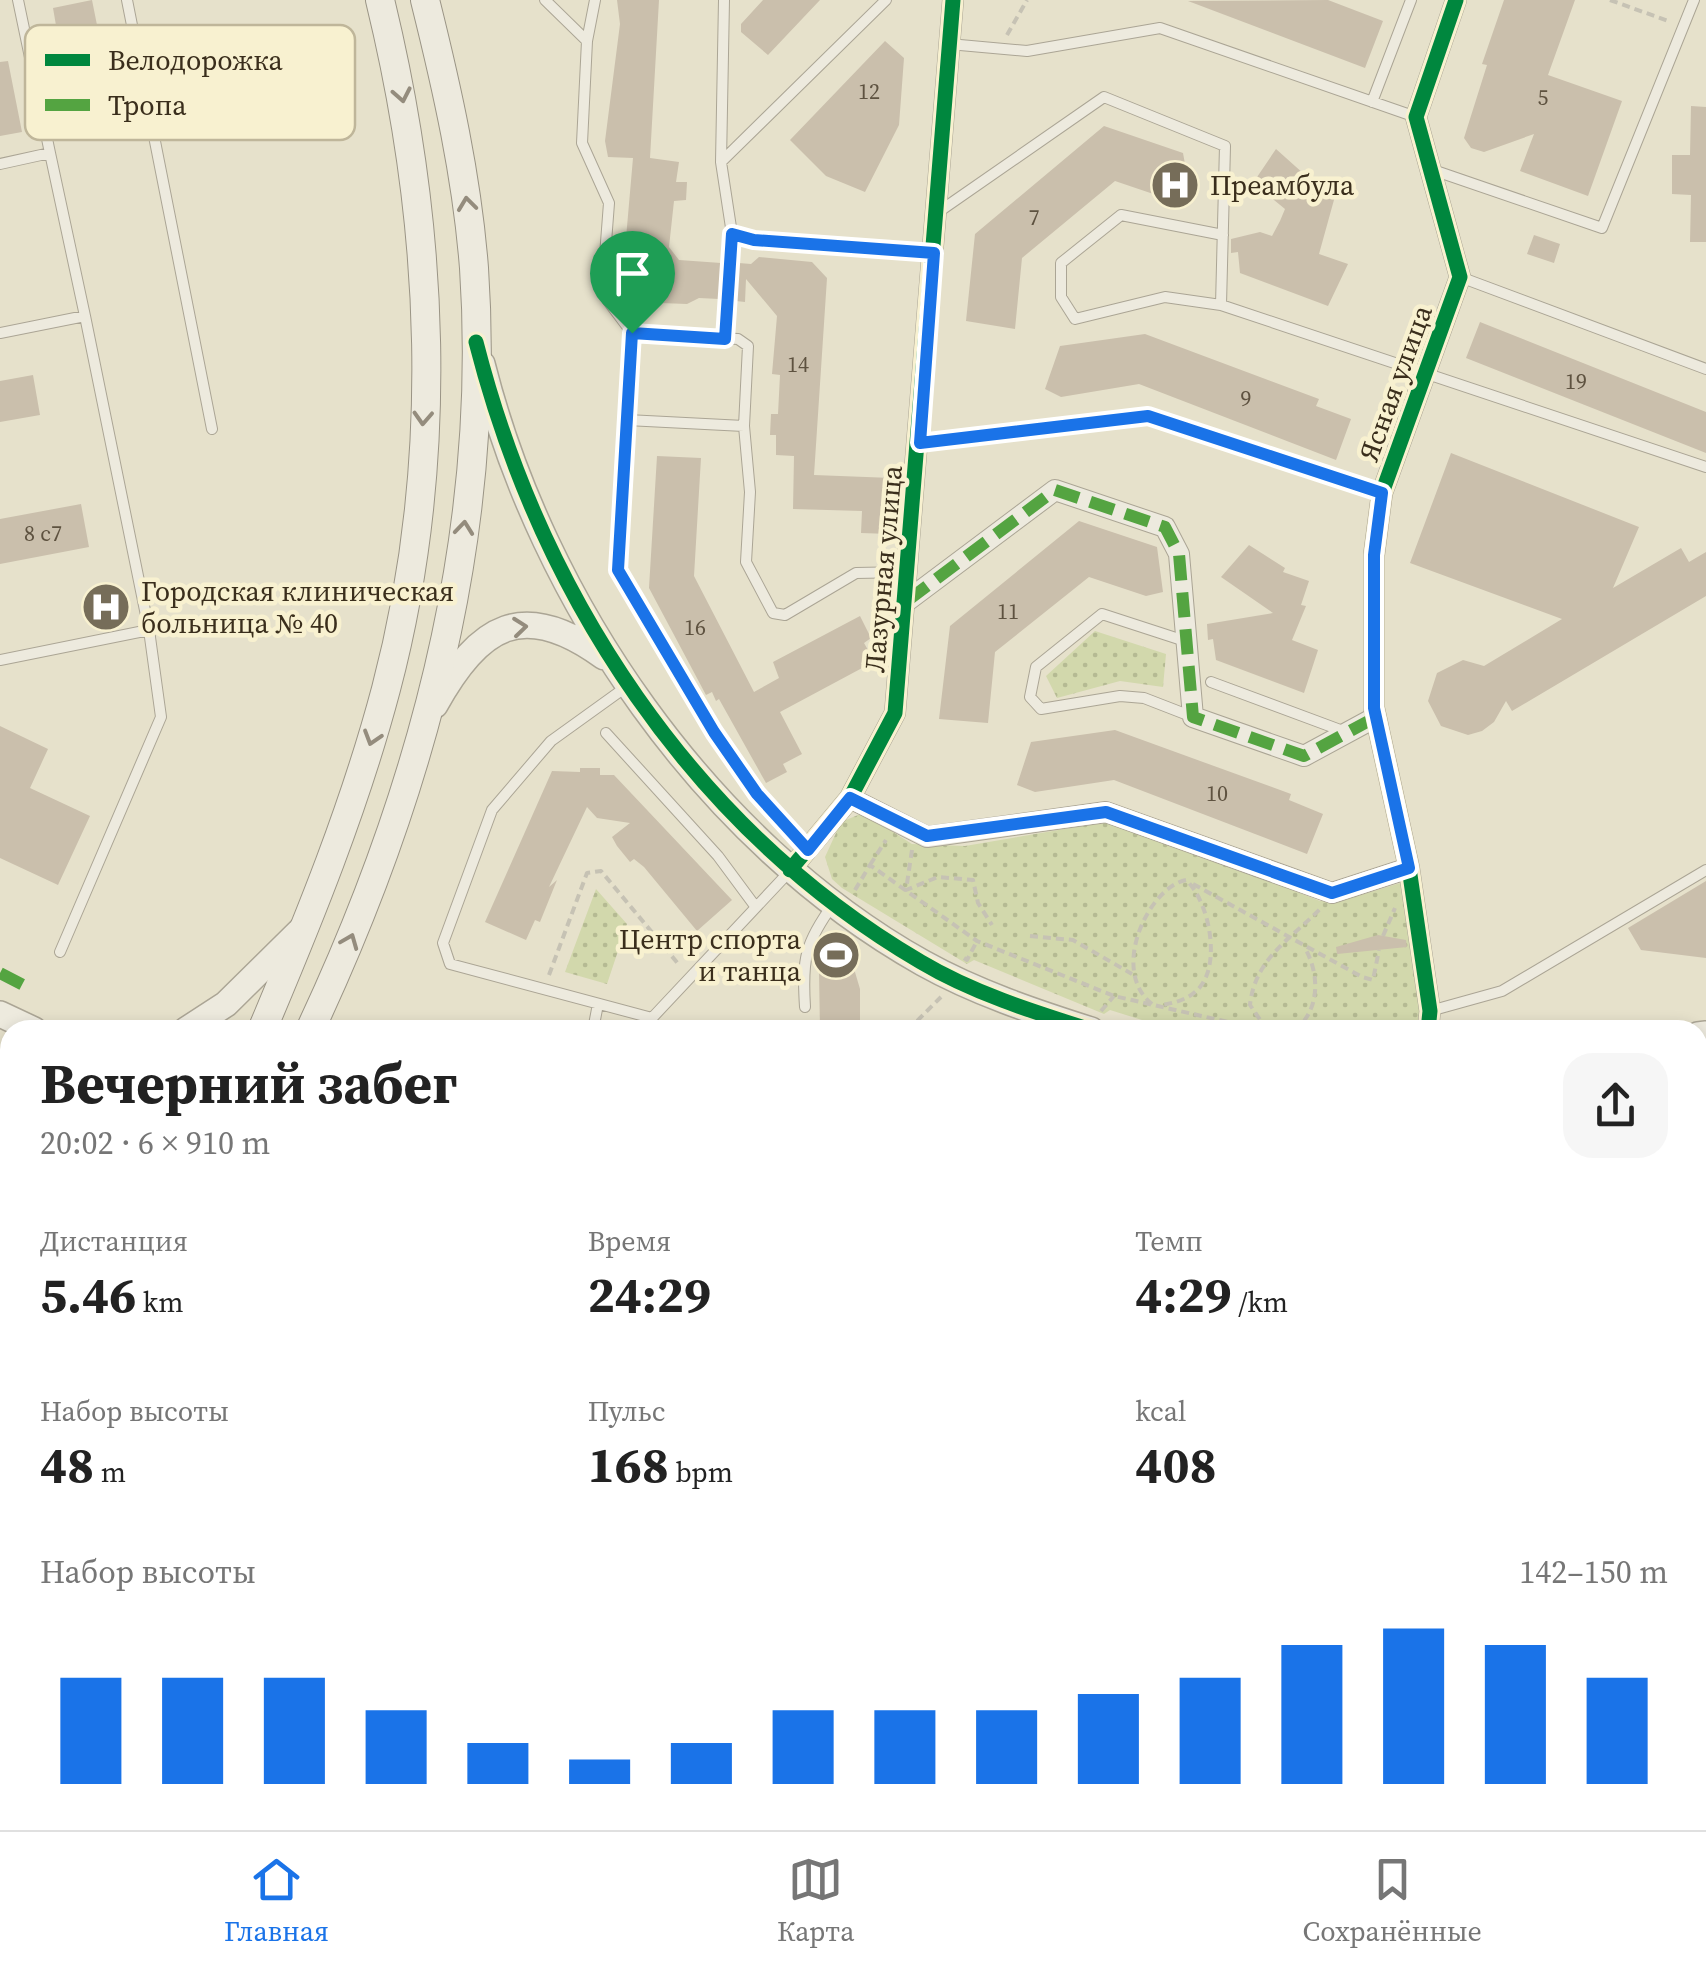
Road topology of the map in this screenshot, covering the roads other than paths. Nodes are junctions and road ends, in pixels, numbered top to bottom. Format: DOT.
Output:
graph roads {
  1 [pos="18,0"];
  2 [pos="127,0"];
  3 [pos="380,0"];
  4 [pos="425,0"];
  5 [pos="545,0"];
  6 [pos="596,0"];
  7 [pos="886,0"];
  8 [pos="953,0"];
  9 [pos="1410,0"];
  10 [pos="1694,0"];
  11 [pos="1450,1"];
  12 [pos="727,2"];
  13 [pos="132,25"];
  14 [pos="25,33"];
  15 [pos="587,41"];
  16 [pos="948,44"];
  17 [pos="1372,102"];
  18 [pos="1416,117"];
  19 [pos="47,140"];
  20 [pos="155,140"];
  21 [pos="50,153"];
  22 [pos="721,162"];
  23 [pos="0,164"];
  24 [pos="1429,169"];
  25 [pos="936,213"];
  26 [pos="732,234"];
  27 [pos="1223,235"];
  28 [pos="934,253"];
  29 [pos="1460,276"];
  30 [pos="1221,306"];
  31 [pos="85,316"];
  32 [pos="0,333"];
  33 [pos="632,333"];
  34 [pos="725,339"];
  35 [pos="476,342"];
  36 [pos="1706,369"];
  37 [pos="1422,374"];
  38 [pos="627,420"];
  39 [pos="744,426"];
  40 [pos="212,429"];
  41 [pos="920,443"];
  42 [pos="1706,467"];
  43 [pos="1382,493"];
  44 [pos="909,572"];
  45 [pos="907,601"];
  46 [pos="149,630"];
  47 [pos="1186,641"];
  48 [pos="0,660"];
  49 [pos="608,660"];
  50 [pos="1211,682"];
  51 [pos="626,688"];
  52 [pos="430,714"];
  53 [pos="1193,717"];
  54 [pos="1376,717"];
  55 [pos="606,732"];
  56 [pos="1348,734"];
  57 [pos="850,798"];
  58 [pos="808,850"];
  59 [pos="1409,868"];
  60 [pos="790,870"];
  61 [pos="1706,870"];
  62 [pos="834,902"];
  63 [pos="755,906"];
  64 [pos="308,922"];
  65 [pos="60,952"];
  66 [pos="598,1004"];
  67 [pos="805,1007"];
  68 [pos="200,1020"];
  69 [pos="266,1020"];
  70 [pos="314,1020"];
  71 [pos="596,1020"];
  72 [pos="640,1020"];
  73 [pos="654,1020"];
  74 [pos="1058,1020"];
  75 [pos="1429,1020"];
  1 -- 14 [label="lane"];
  2 -- 13 [label="lane"];
  3 -- 64 [label="main road, one-way"];
  35 -- 4 [label="main road, one-way"];
  5 -- 15 [label="lane"];
  6 -- 15 [label="lane"];
  7 -- 22 [label="lane"];
  8 -- 16 [label="street, Лазурная улица"];
  9 -- 17 [label="lane"];
  10 -- 24 [label="lane"];
  11 -- 18 [label="street"];
  12 -- 22 [label="lane"];
  15 -- 33 [label="lane"];
  16 -- 17 [label="lane"];
  16 -- 25 [label="street, Лазурная улица"];
  17 -- 18 [label="lane"];
  18 -- 24 [label="street, Ясная улица"];
  19 -- 21 [label="lane"];
  20 -- 40 [label="lane"];
  21 -- 23 [label="lane"];
  21 -- 31 [label="lane"];
  22 -- 26 [label="lane"];
  24 -- 29 [label="street, Ясная улица"];
  25 -- 27 [label="lane"];
  25 -- 28 [label="street, Лазурная улица"];
  26 -- 28 [label="lane"];
  26 -- 34 [label="lane"];
  27 -- 30 [label="lane"];
  27 -- 30 [label="lane"];
  28 -- 41 [label="street, Лазурная улица"];
  29 -- 36 [label="lane"];
  29 -- 37 [label="street, Ясная улица"];
  30 -- 37 [label="lane"];
  31 -- 32 [label="lane"];
  31 -- 46 [label="lane"];
  33 -- 34 [label="lane"];
  33 -- 38 [label="lane"];
  34 -- 39 [label="lane"];
  35 -- 49 [label="street"];
  52 -- 35 [label="main road, one-way"];
  37 -- 42 [label="lane"];
  37 -- 43 [label="street, Ясная улица"];
  38 -- 39 [label="lane"];
  38 -- 58 [label="lane"];
  39 -- 44 [label="lane"];
  41 -- 43 [label="lane"];
  41 -- 44 [label="street, Лазурная улица"];
  43 -- 54 [label="street, Ясная улица"];
  44 -- 45 [label="street, Лазурная улица"];
  45 -- 47 [label="street"];
  45 -- 57 [label="street, Лазурная улица"];
  46 -- 48 [label="lane"];
  46 -- 65 [label="lane"];
  47 -- 53 [label="street"];
  47 -- 53 [label="lane"];
  49 -- 51 [label="street"];
  52 -- 49 [label="street, one-way"];
  50 -- 56 [label="lane"];
  51 -- 60 [label="street"];
  51 -- 66 [label="lane"];
  70 -- 52 [label="main road, one-way"];
  53 -- 56 [label="street"];
  54 -- 56 [label="street"];
  54 -- 59 [label="street, Ясная улица"];
  55 -- 63 [label="lane"];
  57 -- 58 [label="street, Лазурная улица"];
  57 -- 59 [label="street"];
  58 -- 60 [label="street, Лазурная улица"];
  59 -- 75 [label="street, Ясная улица"];
  60 -- 62 [label="street"];
  60 -- 63 [label="lane"];
  61 -- 75 [label="lane"];
  62 -- 67 [label="lane"];
  62 -- 74 [label="street"];
  63 -- 73 [label="lane"];
  64 -- 68 [label="street"];
  64 -- 69 [label="main road"];
  66 -- 71 [label="lane"];
  66 -- 72 [label="lane"];
}
